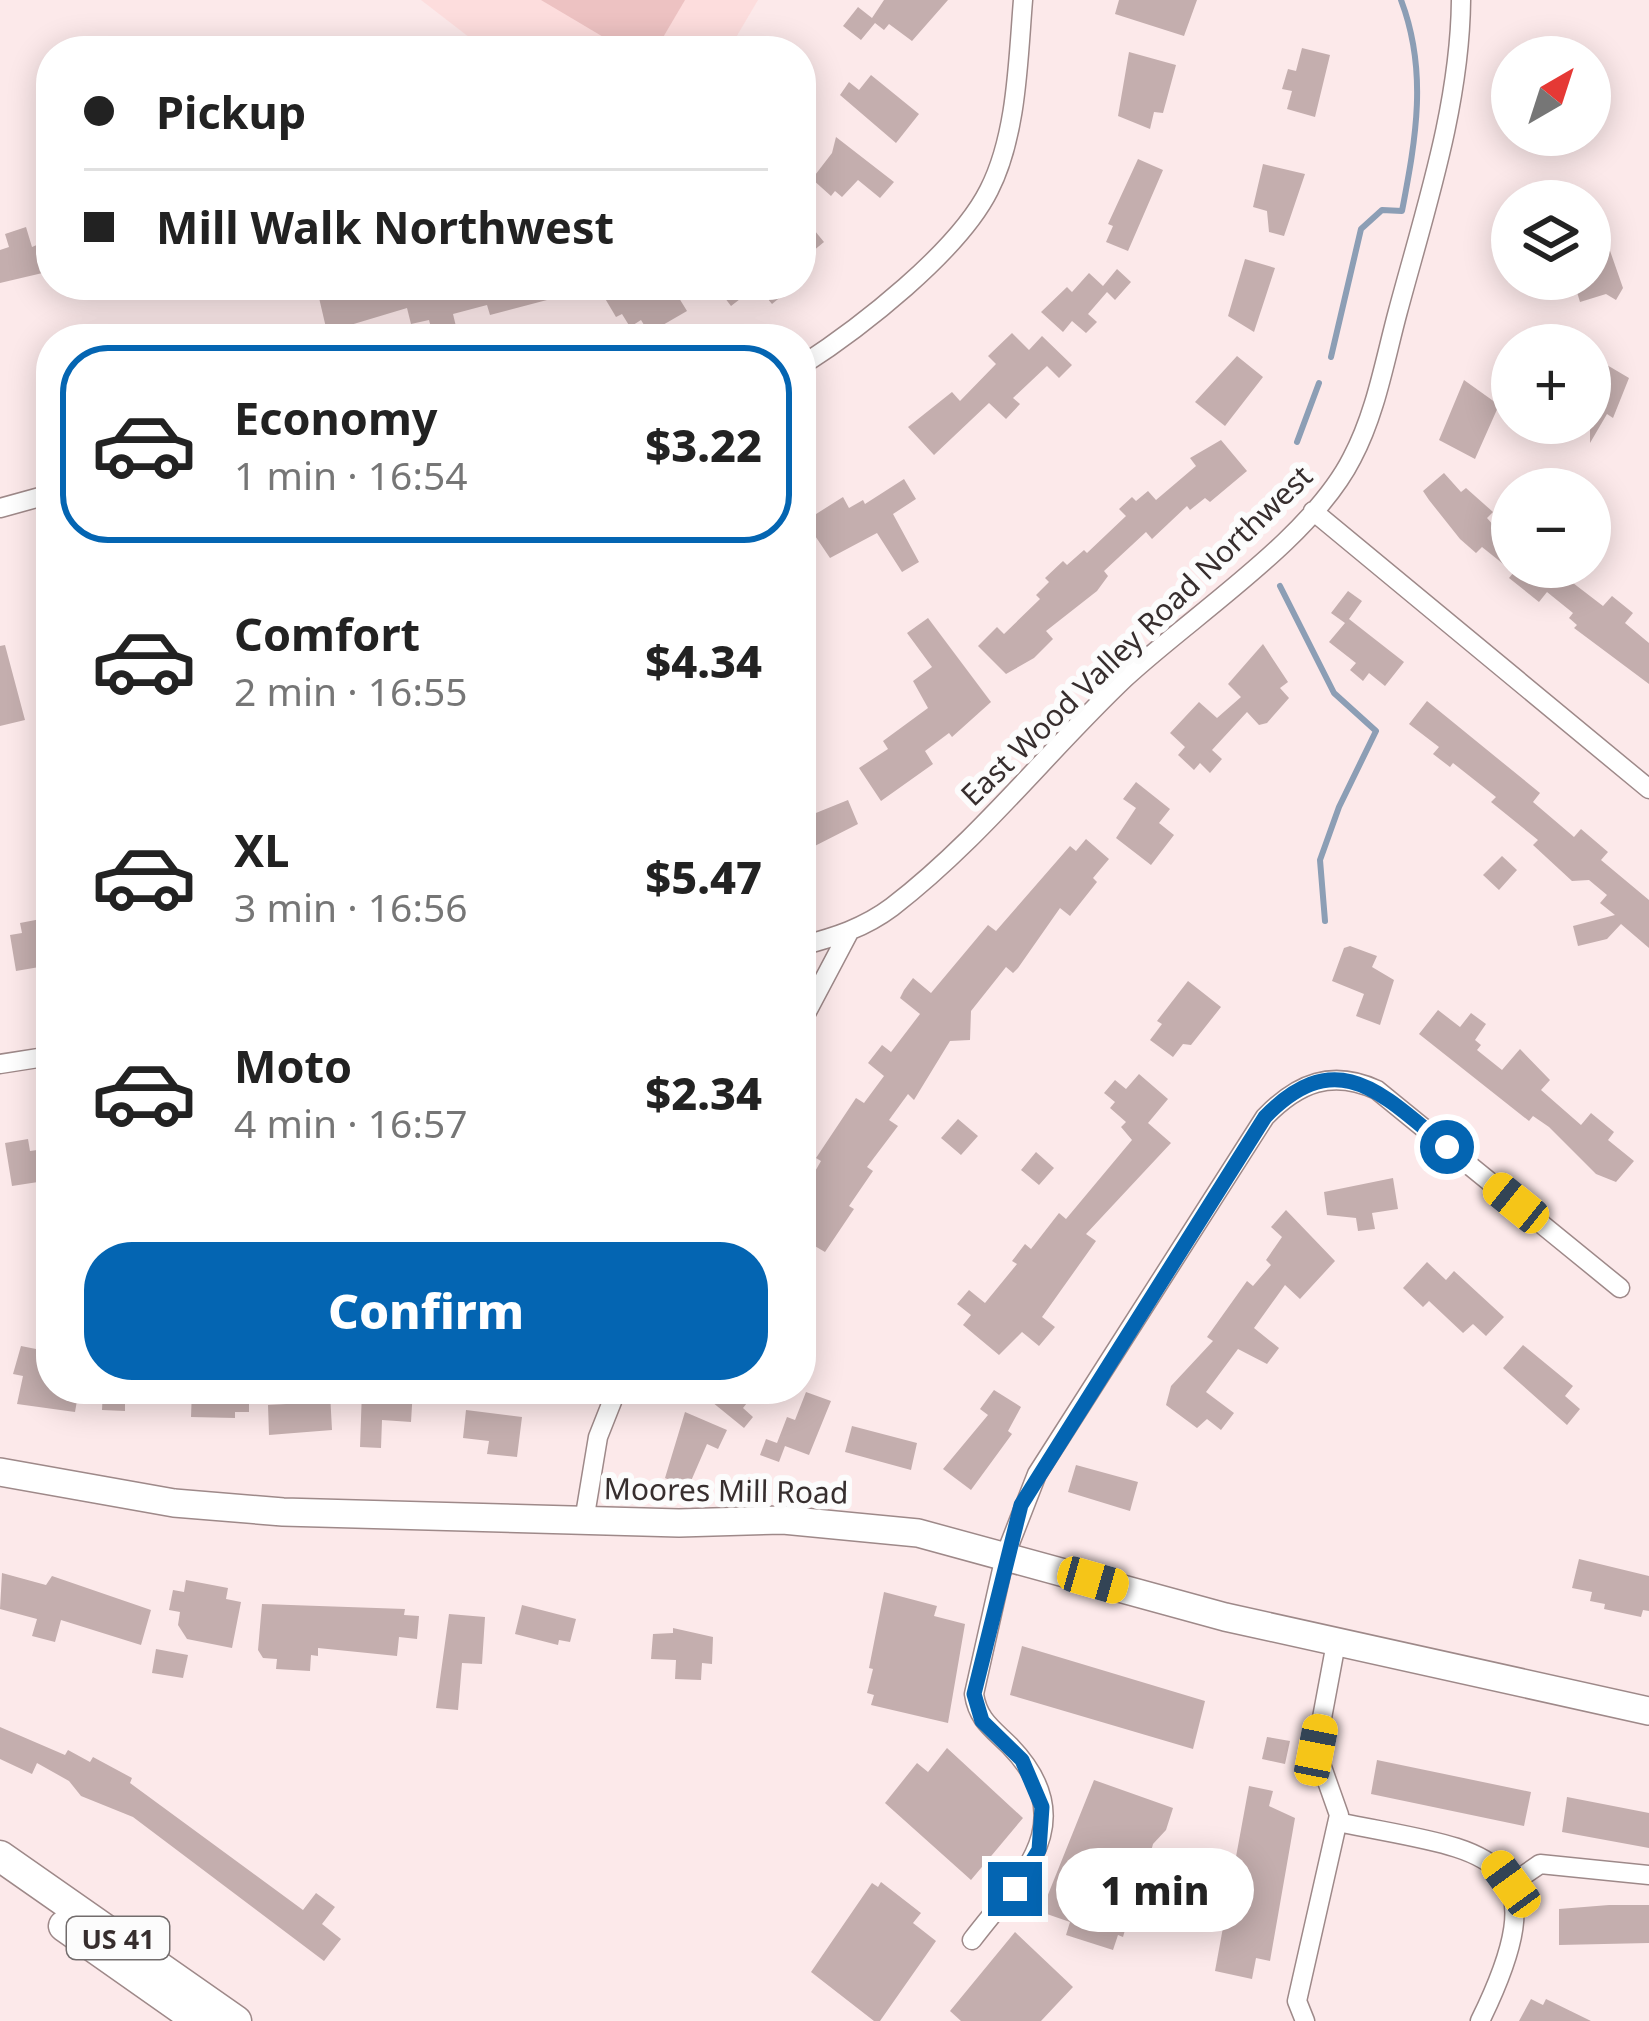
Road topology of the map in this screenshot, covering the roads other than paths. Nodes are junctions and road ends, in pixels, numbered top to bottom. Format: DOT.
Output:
graph roads {
  1 [pos="1023,0"];
  2 [pos="1461,0"];
  3 [pos="816,354"];
  4 [pos="36,498"];
  5 [pos="0,508"];
  6 [pos="1313,511"];
  7 [pos="1649,789"];
  8 [pos="848,934"];
  9 [pos="816,942"];
  10 [pos="816,995"];
  11 [pos="36,1058"];
  12 [pos="0,1064"];
  13 [pos="1620,1288"];
  14 [pos="611,1404"];
  15 [pos="0,1472"];
  16 [pos="584,1521"];
  17 [pos="1005,1556"];
  18 [pos="1336,1643"];
  19 [pos="1649,1711"];
  20 [pos="1338,1822"];
  21 [pos="0,1856"];
  22 [pos="1649,1875"];
  23 [pos="0,1881"];
  24 [pos="1511,1884"];
  25 [pos="972,1940"];
  26 [pos="199,2021"];
  27 [pos="236,2021"];
  28 [pos="1305,2021"];
  29 [pos="1480,2021"];
  1 -- 3 [label="street"];
  2 -- 6 [label="street, East Wood Valley Road Northwest"];
  4 -- 5 [label="street"];
  6 -- 7 [label="street"];
  6 -- 8 [label="street, East Wood Valley Road Northwest"];
  8 -- 9 [label="street, East Wood Valley Road Northwest"];
  8 -- 10 [label="street"];
  11 -- 12 [label="street"];
  13 -- 17 [label="street"];
  14 -- 16 [label="street"];
  15 -- 16 [label="street, Moores Mill Road"];
  16 -- 17 [label="street, Moores Mill Road"];
  17 -- 18 [label="street, Moores Mill Road"];
  17 -- 25 [label="street"];
  18 -- 19 [label="street, Moores Mill Road"];
  18 -- 20 [label="street"];
  20 -- 24 [label="street"];
  20 -- 28 [label="street"];
  21 -- 27 [label="main road, US 41"];
  22 -- 24 [label="street"];
  23 -- 26 [label="main road, US 41"];
  24 -- 29 [label="street"];
}
